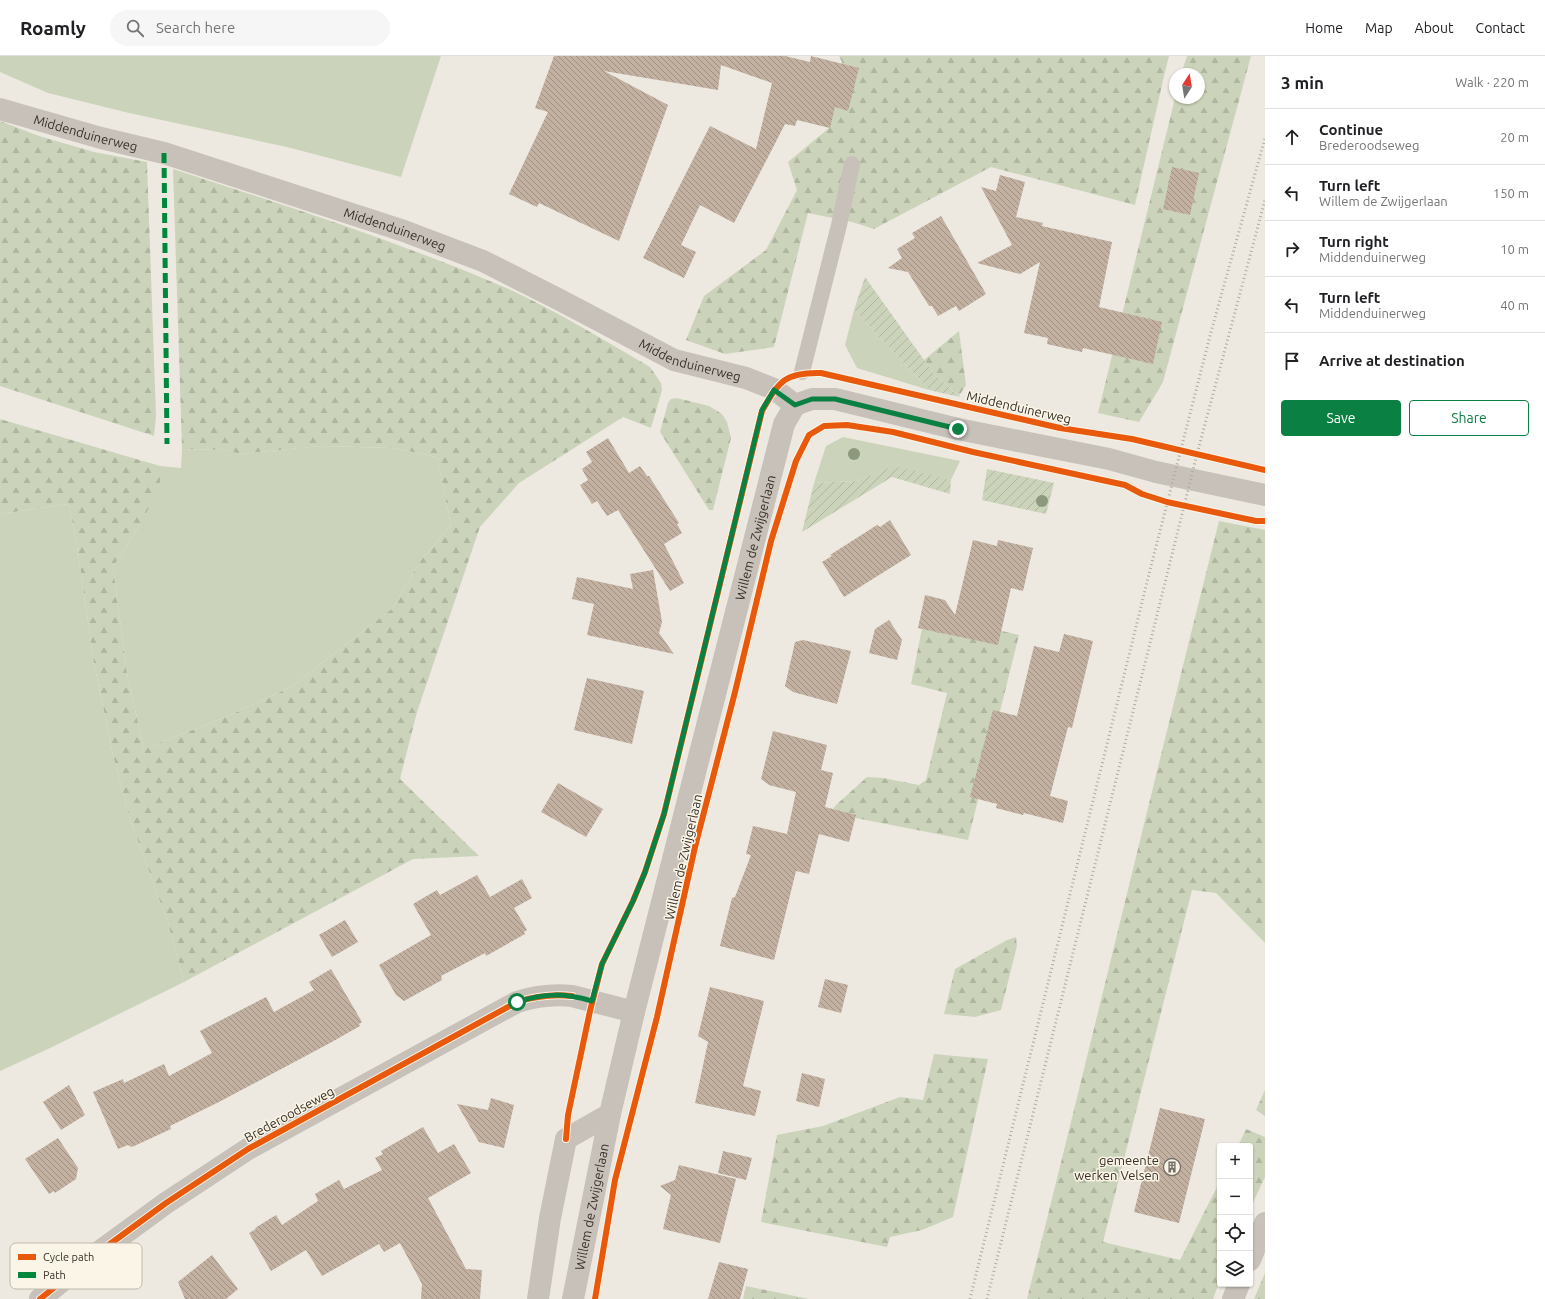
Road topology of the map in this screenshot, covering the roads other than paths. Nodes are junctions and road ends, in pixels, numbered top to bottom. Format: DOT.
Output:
graph roads {
  1 [pos="0,109"];
  2 [pos="852,164"];
  3 [pos="802,372"];
  4 [pos="795,405"];
  5 [pos="1265,495"];
  6 [pos="634,1012"];
  7 [pos="610,1114"];
  8 [pos="1265,1223"];
  9 [pos="111,1243"];
  10 [pos="1253,1253"];
  11 [pos="1238,1287"];
  12 [pos="52,1289"];
  13 [pos="40,1299"];
  14 [pos="538,1299"];
  15 [pos="573,1299"];
  16 [pos="1233,1299"];
  1 -- 4 [label="street, Middenduinerweg"];
  2 -- 3 [label="lane"];
  4 -- 5 [label="street"];
  4 -- 6 [label="street, Willem de Zwijgerlaan"];
  6 -- 7 [label="street, Willem de Zwijgerlaan"];
  6 -- 9 [label="street, Brederoodseweg"];
  7 -- 14 [label="street, Willem de Zwijgerlaan"];
  7 -- 15 [label="street, Willem de Zwijgerlaan"];
  8 -- 10 [label="street"];
  11 -- 16 [label="street"];
  12 -- 13 [label="street, Brederoodseweg"];
}
